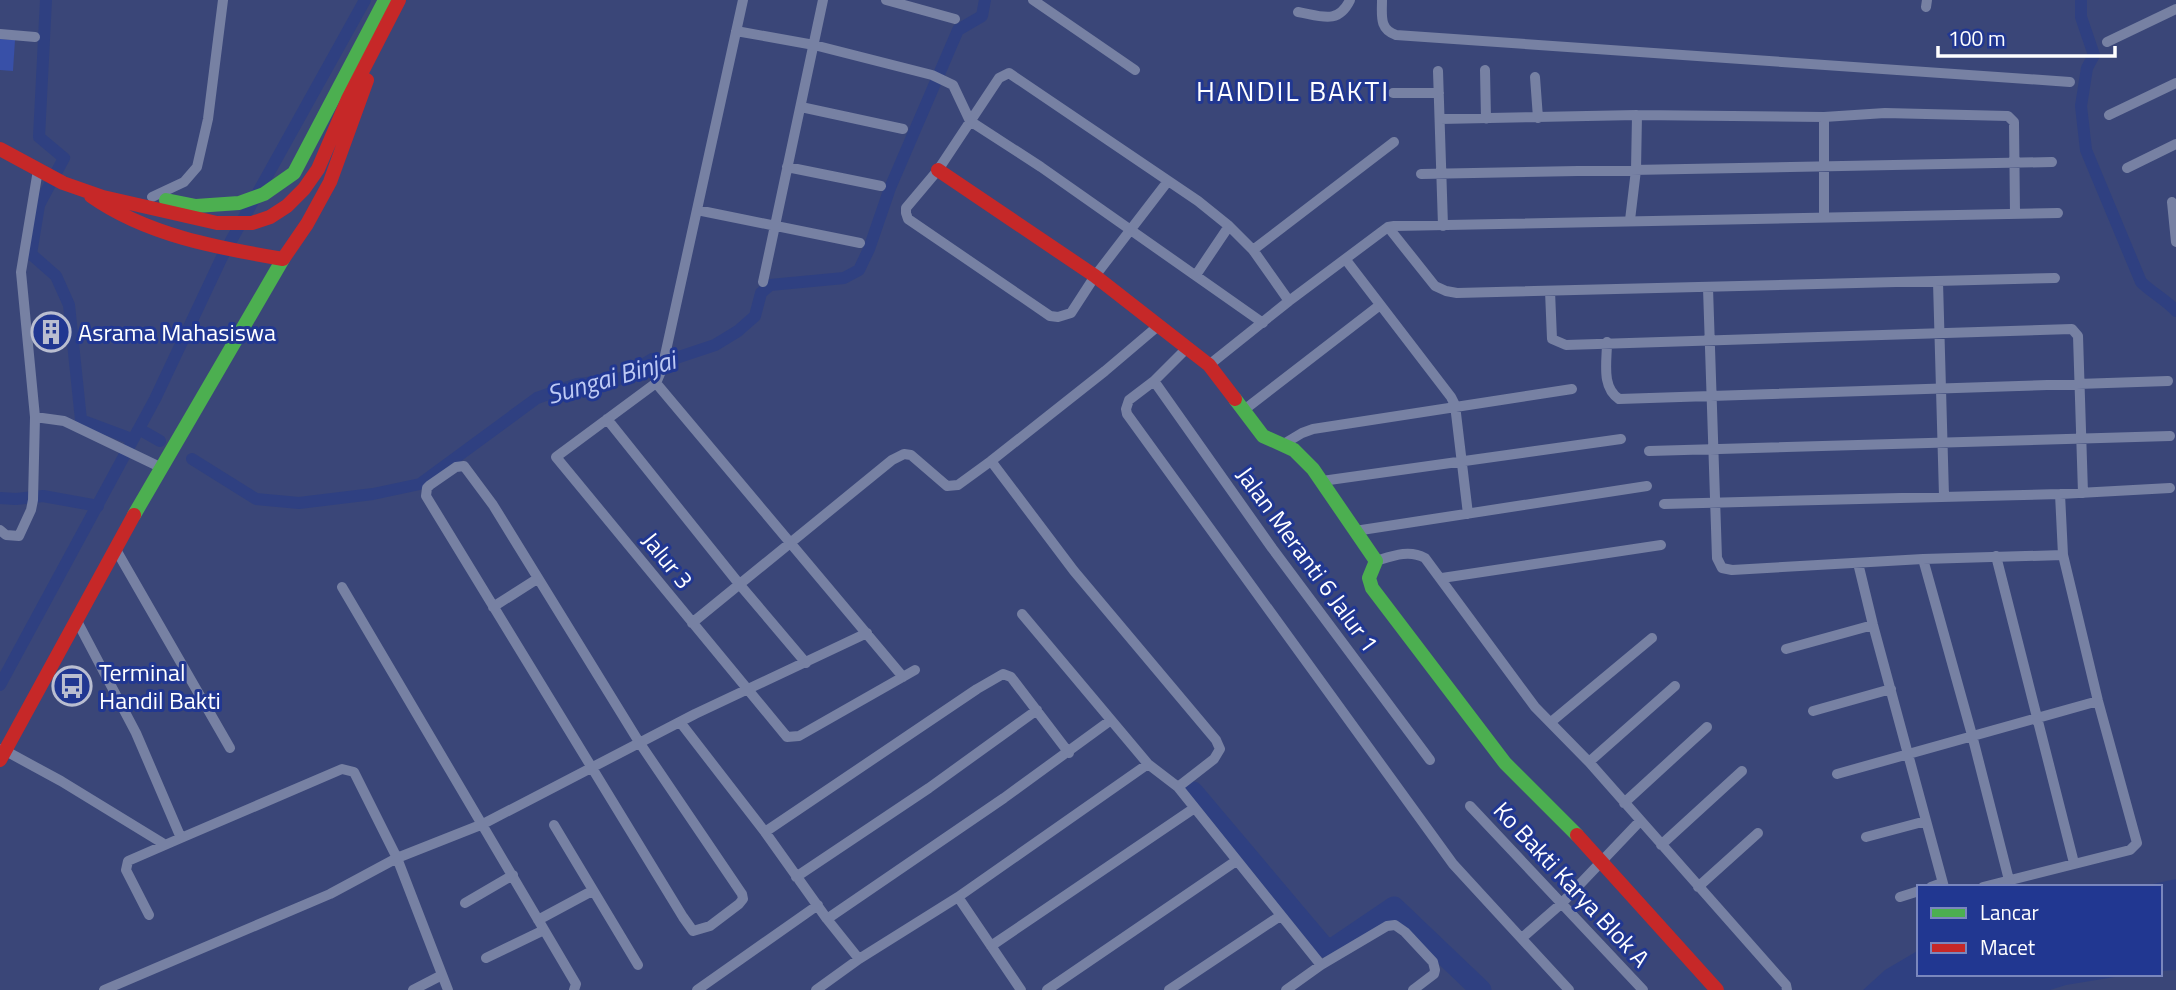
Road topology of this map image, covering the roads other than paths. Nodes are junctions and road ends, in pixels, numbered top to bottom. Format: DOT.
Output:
graph roads {
  1 [pos="223,0"];
  2 [pos="385,0"];
  3 [pos="399,0"];
  4 [pos="743,0"];
  5 [pos="822,0"];
  6 [pos="886,0"];
  7 [pos="1033,0"];
  8 [pos="1350,0"];
  9 [pos="1382,0"];
  10 [pos="2176,9"];
  11 [pos="1298,12"];
  12 [pos="955,19"];
  13 [pos="736,31"];
  14 [pos="0,34"];
  15 [pos="35,37"];
  16 [pos="2107,42"];
  17 [pos="814,45"];
  18 [pos="368,60"];
  19 [pos="1135,70"];
  20 [pos="1485,70"];
  21 [pos="1438,71"];
  22 [pos="1535,77"];
  23 [pos="2070,82"];
  24 [pos="2176,83"];
  25 [pos="1393,93"];
  26 [pos="1439,93"];
  27 [pos="801,107"];
  28 [pos="1637,115"];
  29 [pos="2109,115"];
  30 [pos="1824,117"];
  31 [pos="1538,118"];
  32 [pos="1486,119"];
  33 [pos="1440,120"];
  34 [pos="970,121"];
  35 [pos="903,129"];
  36 [pos="0,137"];
  37 [pos="1394,142"];
  38 [pos="2176,144"];
  39 [pos="0,149"];
  40 [pos="2052,162"];
  41 [pos="2016,163"];
  42 [pos="1825,166"];
  43 [pos="788,167"];
  44 [pos="2127,168"];
  45 [pos="44,170"];
  46 [pos="938,170"];
  47 [pos="1636,170"];
  48 [pos="1442,173"];
  49 [pos="1421,174"];
  50 [pos="64,178"];
  51 [pos="1168,181"];
  52 [pos="881,186"];
  53 [pos="88,193"];
  54 [pos="156,201"];
  55 [pos="2172,202"];
  56 [pos="697,210"];
  57 [pos="2058,213"];
  58 [pos="2015,214"];
  59 [pos="1824,217"];
  60 [pos="1630,220"];
  61 [pos="775,225"];
  62 [pos="1229,226"];
  63 [pos="1443,226"];
  64 [pos="1388,228"];
  65 [pos="1129,230"];
  66 [pos="2176,242"];
  67 [pos="860,243"];
  68 [pos="1253,250"];
  69 [pos="283,259"];
  70 [pos="1346,260"];
  71 [pos="1196,275"];
  72 [pos="1095,276"];
  73 [pos="2055,278"];
  74 [pos="763,282"];
  75 [pos="1938,282"];
  76 [pos="1708,288"];
  77 [pos="1550,291"];
  78 [pos="1289,301"];
  79 [pos="1380,305"];
  80 [pos="1263,323"];
  81 [pos="1158,326"];
  82 [pos="1940,334"];
  83 [pos="1709,340"];
  84 [pos="1607,342"];
  85 [pos="1187,348"];
  86 [pos="1209,365"];
  87 [pos="1154,381"];
  88 [pos="2168,381"];
  89 [pos="656,383"];
  90 [pos="2081,384"];
  91 [pos="1572,388"];
  92 [pos="1940,388"];
  93 [pos="1712,397"];
  94 [pos="1455,405"];
  95 [pos="1244,410"];
  96 [pos="35,417"];
  97 [pos="607,419"];
  98 [pos="2170,436"];
  99 [pos="1621,439"];
  100 [pos="2083,439"];
  101 [pos="1942,442"];
  102 [pos="1282,445"];
  103 [pos="1714,449"];
  104 [pos="1650,451"];
  105 [pos="1461,460"];
  106 [pos="990,461"];
  107 [pos="160,467"];
  108 [pos="1322,481"];
  109 [pos="1647,486"];
  110 [pos="2170,488"];
  111 [pos="2083,493"];
  112 [pos="2060,494"];
  113 [pos="1944,496"];
  114 [pos="1716,503"];
  115 [pos="1664,504"];
  116 [pos="1468,514"];
  117 [pos="0,530"];
  118 [pos="1355,531"];
  119 [pos="790,542"];
  120 [pos="1661,545"];
  121 [pos="115,548"];
  122 [pos="2063,555"];
  123 [pos="1996,556"];
  124 [pos="1923,559"];
  125 [pos="1376,561"];
  126 [pos="1858,563"];
  127 [pos="1442,578"];
  128 [pos="537,579"];
  129 [pos="740,585"];
  130 [pos="342,587"];
  131 [pos="493,607"];
  132 [pos="1022,614"];
  133 [pos="77,621"];
  134 [pos="692,623"];
  135 [pos="1872,625"];
  136 [pos="867,633"];
  137 [pos="1652,638"];
  138 [pos="1786,649"];
  139 [pos="806,663"];
  140 [pos="915,670"];
  141 [pos="903,677"];
  142 [pos="1675,686"];
  143 [pos="749,688"];
  144 [pos="1891,689"];
  145 [pos="2098,701"];
  146 [pos="1037,710"];
  147 [pos="1813,711"];
  148 [pos="2036,717"];
  149 [pos="1111,720"];
  150 [pos="680,722"];
  151 [pos="1550,722"];
  152 [pos="1707,727"];
  153 [pos="1972,735"];
  154 [pos="639,742"];
  155 [pos="230,748"];
  156 [pos="1069,752"];
  157 [pos="2,753"];
  158 [pos="1908,753"];
  159 [pos="1430,760"];
  160 [pos="1589,762"];
  161 [pos="1148,764"];
  162 [pos="590,767"];
  163 [pos="1742,771"];
  164 [pos="1837,774"];
  165 [pos="1178,787"];
  166 [pos="1624,803"];
  167 [pos="1470,806"];
  168 [pos="1193,809"];
  169 [pos="1640,821"];
  170 [pos="1926,821"];
  171 [pos="483,824"];
  172 [pos="554,825"];
  173 [pos="765,832"];
  174 [pos="1758,833"];
  175 [pos="1866,837"];
  176 [pos="181,838"];
  177 [pos="164,844"];
  178 [pos="1661,845"];
  179 [pos="397,858"];
  180 [pos="1236,861"];
  181 [pos="1602,861"];
  182 [pos="2074,863"];
  183 [pos="513,876"];
  184 [pos="796,877"];
  185 [pos="2009,880"];
  186 [pos="1939,885"];
  187 [pos="1990,885"];
  188 [pos="1698,887"];
  189 [pos="592,891"];
  190 [pos="1917,892"];
  191 [pos="958,897"];
  192 [pos="1900,897"];
  193 [pos="465,903"];
  194 [pos="1562,903"];
  195 [pos="818,905"];
  196 [pos="149,915"];
  197 [pos="1280,916"];
  198 [pos="827,919"];
  199 [pos="541,925"];
  200 [pos="1522,938"];
  201 [pos="991,946"];
  202 [pos="486,958"];
  203 [pos="859,959"];
  204 [pos="638,965"];
  205 [pos="1321,965"];
  206 [pos="442,975"];
  207 [pos="104,990"];
  208 [pos="413,990"];
  209 [pos="448,990"];
  210 [pos="574,990"];
  211 [pos="697,990"];
  212 [pos="816,990"];
  213 [pos="1021,990"];
  214 [pos="1047,990"];
  215 [pos="1170,990"];
  216 [pos="1286,990"];
  217 [pos="1413,990"];
  218 [pos="1569,990"];
  219 [pos="1643,990"];
  220 [pos="1717,990"];
  221 [pos="1787,990"];
  1 -- 54 [label="street"];
  2 -- 54 [label="main road"];
  3 -- 18 [label="main road"];
  4 -- 13 [label="street"];
  5 -- 17 [label="street"];
  6 -- 12 [label="street"];
  7 -- 19 [label="street"];
  8 -- 11 [label="street"];
  9 -- 23 [label="street"];
  10 -- 16 [label="street"];
  13 -- 17 [label="street"];
  13 -- 56 [label="street"];
  14 -- 15 [label="street"];
  17 -- 27 [label="street"];
  17 -- 34 [label="street"];
  18 -- 54 [label="main road"];
  18 -- 69 [label="main road"];
  20 -- 32 [label="street"];
  21 -- 26 [label="street"];
  22 -- 31 [label="street"];
  24 -- 29 [label="street"];
  25 -- 26 [label="street"];
  26 -- 33 [label="street"];
  27 -- 35 [label="street"];
  27 -- 43 [label="street"];
  28 -- 30 [label="street"];
  28 -- 31 [label="street"];
  28 -- 47 [label="street"];
  30 -- 41 [label="street"];
  30 -- 42 [label="street"];
  31 -- 32 [label="street"];
  32 -- 33 [label="street"];
  33 -- 48 [label="street"];
  34 -- 46 [label="street"];
  34 -- 51 [label="street"];
  34 -- 65 [label="street"];
  36 -- 45 [label="main road"];
  37 -- 68 [label="street"];
  38 -- 44 [label="street"];
  39 -- 45 [label="main road"];
  40 -- 41 [label="street"];
  41 -- 42 [label="street"];
  41 -- 58 [label="street"];
  42 -- 47 [label="street"];
  42 -- 59 [label="street"];
  43 -- 52 [label="street"];
  43 -- 61 [label="street"];
  45 -- 50 [label="main road"];
  45 -- 96 [label="street"];
  46 -- 72 [label="main road"];
  46 -- 72 [label="street"];
  47 -- 48 [label="street"];
  47 -- 60 [label="street"];
  48 -- 49 [label="street"];
  48 -- 63 [label="street"];
  50 -- 53 [label="main road"];
  50 -- 54 [label="main road"];
  51 -- 62 [label="street"];
  51 -- 65 [label="street"];
  53 -- 54 [label="main road"];
  53 -- 69 [label="main road"];
  55 -- 66 [label="street"];
  56 -- 61 [label="street"];
  56 -- 89 [label="street"];
  57 -- 58 [label="street"];
  58 -- 59 [label="street"];
  59 -- 60 [label="street"];
  60 -- 63 [label="street"];
  61 -- 67 [label="street"];
  61 -- 74 [label="street"];
  62 -- 68 [label="street"];
  62 -- 71 [label="street"];
  63 -- 64 [label="street"];
  64 -- 70 [label="street"];
  64 -- 77 [label="street"];
  65 -- 71 [label="street"];
  65 -- 72 [label="street"];
  68 -- 78 [label="street"];
  69 -- 107 [label="main road"];
  70 -- 78 [label="street"];
  70 -- 79 [label="street"];
  71 -- 80 [label="street"];
  72 -- 81 [label="main road"];
  73 -- 75 [label="street"];
  75 -- 76 [label="street"];
  75 -- 82 [label="street"];
  76 -- 77 [label="street"];
  76 -- 83 [label="street"];
  77 -- 84 [label="street"];
  78 -- 80 [label="street"];
  79 -- 94 [label="street"];
  79 -- 95 [label="street"];
  80 -- 86 [label="street"];
  81 -- 85 [label="main road"];
  81 -- 106 [label="street"];
  82 -- 83 [label="street"];
  82 -- 90 [label="street"];
  82 -- 92 [label="street"];
  83 -- 84 [label="street"];
  83 -- 93 [label="street"];
  84 -- 93 [label="street"];
  85 -- 86 [label="main road"];
  85 -- 87 [label="street"];
  86 -- 95 [label="main road"];
  87 -- 159 [label="street, Jalan Meranti 6 Jalur 1"];
  87 -- 200 [label="street"];
  88 -- 90 [label="street"];
  89 -- 97 [label="street"];
  89 -- 119 [label="street"];
  90 -- 92 [label="street"];
  90 -- 100 [label="street"];
  91 -- 94 [label="street"];
  92 -- 93 [label="street"];
  92 -- 101 [label="street"];
  93 -- 103 [label="street"];
  94 -- 102 [label="street"];
  94 -- 105 [label="street"];
  95 -- 102 [label="main road"];
  96 -- 107 [label="street"];
  96 -- 117 [label="street"];
  97 -- 129 [label="street"];
  97 -- 134 [label="street, Jalur 3"];
  98 -- 100 [label="street"];
  99 -- 105 [label="street"];
  100 -- 101 [label="street"];
  100 -- 111 [label="street"];
  101 -- 103 [label="street"];
  101 -- 113 [label="street"];
  102 -- 108 [label="main road"];
  103 -- 104 [label="street"];
  103 -- 114 [label="street"];
  105 -- 108 [label="street"];
  105 -- 116 [label="street"];
  106 -- 119 [label="street"];
  106 -- 165 [label="street"];
  107 -- 121 [label="main road"];
  108 -- 118 [label="main road"];
  109 -- 116 [label="street"];
  110 -- 111 [label="street"];
  111 -- 112 [label="street"];
  112 -- 113 [label="street"];
  112 -- 122 [label="street"];
  113 -- 114 [label="street"];
  114 -- 115 [label="street"];
  114 -- 126 [label="street"];
  116 -- 118 [label="street"];
  118 -- 125 [label="main road"];
  119 -- 129 [label="street"];
  119 -- 136 [label="street"];
  120 -- 127 [label="street"];
  121 -- 133 [label="main road"];
  121 -- 155 [label="street"];
  122 -- 123 [label="street"];
  122 -- 145 [label="street"];
  123 -- 124 [label="street"];
  123 -- 148 [label="street"];
  124 -- 126 [label="street"];
  124 -- 153 [label="street"];
  125 -- 127 [label="street"];
  125 -- 181 [label="main road"];
  126 -- 135 [label="street"];
  127 -- 151 [label="street"];
  128 -- 131 [label="street"];
  128 -- 131 [label="street"];
  128 -- 154 [label="street"];
  129 -- 134 [label="street"];
  129 -- 139 [label="street"];
  130 -- 171 [label="street"];
  131 -- 162 [label="street"];
  132 -- 149 [label="street"];
  133 -- 157 [label="main road"];
  133 -- 176 [label="street"];
  134 -- 143 [label="street, Jalur 3"];
  135 -- 138 [label="street"];
  135 -- 144 [label="street"];
  136 -- 139 [label="street"];
  136 -- 141 [label="street"];
  137 -- 151 [label="street"];
  139 -- 143 [label="street"];
  140 -- 141 [label="street, Jalur 3"];
  141 -- 143 [label="street, Jalur 3"];
  142 -- 160 [label="street"];
  143 -- 150 [label="street"];
  144 -- 147 [label="street"];
  144 -- 158 [label="street"];
  145 -- 148 [label="street"];
  145 -- 182 [label="street"];
  146 -- 156 [label="street"];
  146 -- 173 [label="street"];
  146 -- 184 [label="street"];
  148 -- 153 [label="street"];
  148 -- 182 [label="street"];
  149 -- 156 [label="street"];
  149 -- 161 [label="street"];
  150 -- 154 [label="street"];
  150 -- 173 [label="street"];
  151 -- 160 [label="street"];
  152 -- 166 [label="street"];
  153 -- 158 [label="street"];
  153 -- 185 [label="street"];
  154 -- 162 [label="street"];
  154 -- 162 [label="street"];
  156 -- 198 [label="street"];
  157 -- 177 [label="street"];
  158 -- 164 [label="street"];
  158 -- 170 [label="street"];
  160 -- 166 [label="street"];
  161 -- 165 [label="street"];
  161 -- 191 [label="street"];
  162 -- 171 [label="street"];
  163 -- 178 [label="street"];
  165 -- 168 [label="street"];
  166 -- 169 [label="street"];
  167 -- 194 [label="street, Ko Bakti Karya Blok A"];
  168 -- 180 [label="street"];
  168 -- 201 [label="street"];
  169 -- 178 [label="street"];
  169 -- 181 [label="street"];
  170 -- 175 [label="street"];
  170 -- 186 [label="street"];
  171 -- 179 [label="street"];
  171 -- 183 [label="street"];
  172 -- 189 [label="street"];
  173 -- 184 [label="street"];
  174 -- 188 [label="street"];
  176 -- 177 [label="street"];
  176 -- 179 [label="street"];
  177 -- 196 [label="street"];
  178 -- 188 [label="street"];
  179 -- 206 [label="street"];
  179 -- 207 [label="street"];
  180 -- 197 [label="street"];
  180 -- 214 [label="street"];
  181 -- 194 [label="street"];
  181 -- 220 [label="main road"];
  182 -- 185 [label="street"];
  183 -- 193 [label="street"];
  183 -- 199 [label="street"];
  184 -- 195 [label="street"];
  185 -- 187 [label="street"];
  188 -- 221 [label="street"];
  189 -- 199 [label="street"];
  189 -- 204 [label="street"];
  190 -- 192 [label="street"];
  191 -- 201 [label="street"];
  191 -- 203 [label="street"];
  194 -- 200 [label="street"];
  194 -- 219 [label="street, Ko Bakti Karya Blok A"];
  195 -- 198 [label="street"];
  195 -- 211 [label="street"];
  197 -- 205 [label="street"];
  197 -- 215 [label="street"];
  198 -- 203 [label="street"];
  199 -- 202 [label="street"];
  199 -- 210 [label="street"];
  200 -- 218 [label="street"];
  201 -- 213 [label="street"];
  203 -- 212 [label="street"];
  205 -- 216 [label="street"];
  205 -- 217 [label="street"];
  206 -- 208 [label="street"];
  206 -- 209 [label="street"];
}
